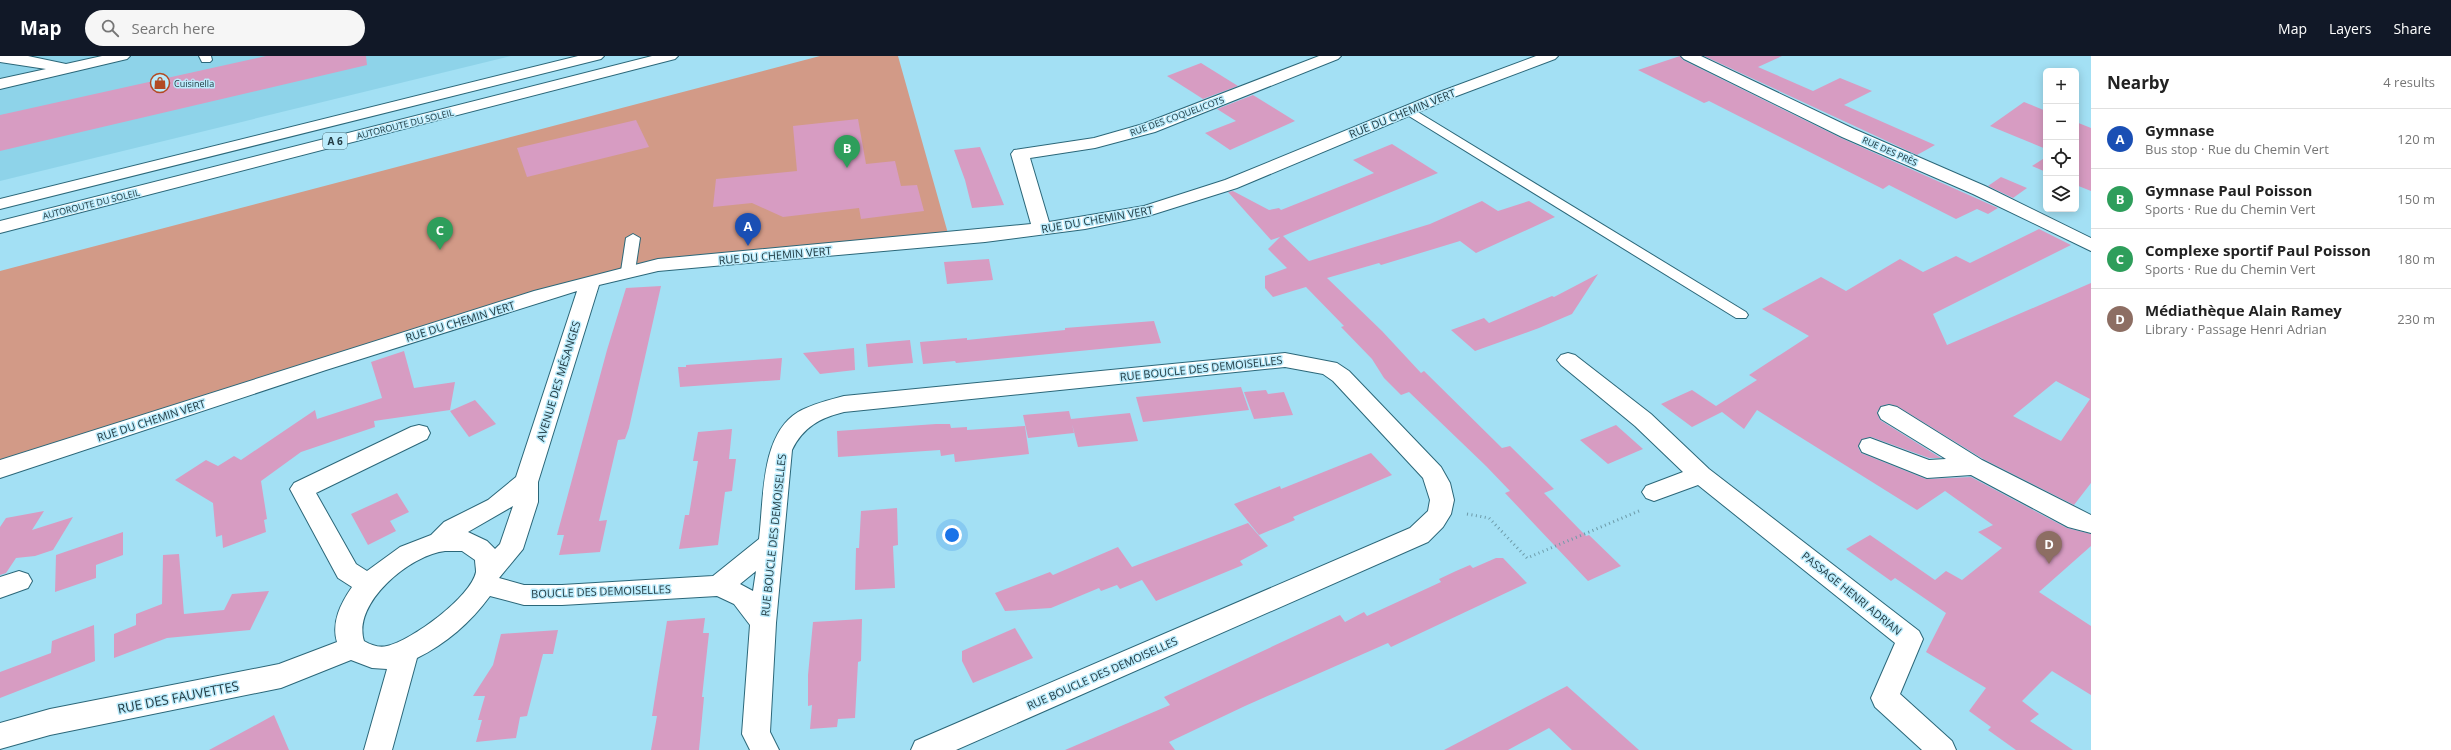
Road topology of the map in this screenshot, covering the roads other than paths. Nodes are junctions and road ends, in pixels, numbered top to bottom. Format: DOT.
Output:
graph roads {
  1 [pos="122,56"];
  2 [pos="596,56"];
  3 [pos="670,56"];
  4 [pos="1333,56"];
  5 [pos="1550,56"];
  6 [pos="1690,56"];
  7 [pos="100,59"];
  8 [pos="2,62"];
  9 [pos="74,66"];
  10 [pos="0,84"];
  11 [pos="1408,110"];
  12 [pos="0,204"];
  13 [pos="0,227"];
  14 [pos="1042,229"];
  15 [pos="633,238"];
  16 [pos="2091,245"];
  17 [pos="628,271"];
  18 [pos="590,281"];
  19 [pos="1741,315"];
  20 [pos="1568,360"];
  21 [pos="1889,413"];
  22 [pos="419,433"];
  23 [pos="1870,446"];
  24 [pos="1974,466"];
  25 [pos="0,469"];
  26 [pos="1701,475"];
  27 [pos="526,482"];
  28 [pos="1654,492"];
  29 [pos="2091,524"];
  30 [pos="438,542"];
  31 [pos="772,542"];
  32 [pos="486,578"];
  33 [pos="369,585"];
  34 [pos="719,586"];
  35 [pos="764,623"];
  36 [pos="352,648"];
  37 [pos="405,653"];
  38 [pos="0,736"];
  39 [pos="378,750"];
  40 [pos="765,750"];
  41 [pos="925,750"];
  42 [pos="1942,750"];
  1 -- 7 [label="main road"];
  2 -- 12 [label="main road, AUTOROUTE DU SOLEIL / A 6"];
  3 -- 13 [label="main road, AUTOROUTE DU SOLEIL / A 6"];
  4 -- 14 [label="main road, RUE DES COQUELICOTS"];
  5 -- 11 [label="main road, RUE DU CHEMIN VERT"];
  6 -- 16 [label="main road, RUE DES PRÈS"];
  7 -- 9 [label="main road"];
  8 -- 9 [label="main road"];
  9 -- 10 [label="main road"];
  11 -- 14 [label="main road, RUE DU CHEMIN VERT"];
  11 -- 19 [label="lane"];
  14 -- 17 [label="main road, RUE DU CHEMIN VERT"];
  15 -- 17 [label="lane"];
  17 -- 18 [label="main road, RUE DU CHEMIN VERT"];
  18 -- 25 [label="main road, RUE DU CHEMIN VERT"];
  18 -- 27 [label="main road, AVENUE DES MÉSANGES"];
  20 -- 26 [label="main road, PASSAGE HENRI ADRIAN"];
  21 -- 24 [label="main road"];
  22 -- 33 [label="main road"];
  23 -- 24 [label="main road"];
  24 -- 29 [label="main road"];
  26 -- 28 [label="main road"];
  26 -- 42 [label="main road, PASSAGE HENRI ADRIAN"];
  27 -- 30 [label="main road"];
  27 -- 32 [label="main road, AVENUE DES MÉSANGES"];
  30 -- 32 [label="main road"];
  30 -- 33 [label="main road"];
  31 -- 34 [label="main road"];
  31 -- 35 [label="main road, RUE BOUCLE DES DEMOISELLES"];
  31 -- 41 [label="main road, RUE BOUCLE DES DEMOISELLES"];
  32 -- 34 [label="main road, BOUCLE DES DEMOISELLES"];
  32 -- 37 [label="main road, AVENUE DES MÉSANGES"];
  33 -- 36 [label="main road"];
  34 -- 35 [label="main road, BOUCLE DES DEMOISELLES"];
  35 -- 40 [label="main road, RUE BOUCLE DES DEMOISELLES"];
  36 -- 37 [label="main road"];
  36 -- 38 [label="main road, RUE DES FAUVETTES"];
  37 -- 39 [label="main road"];
}
